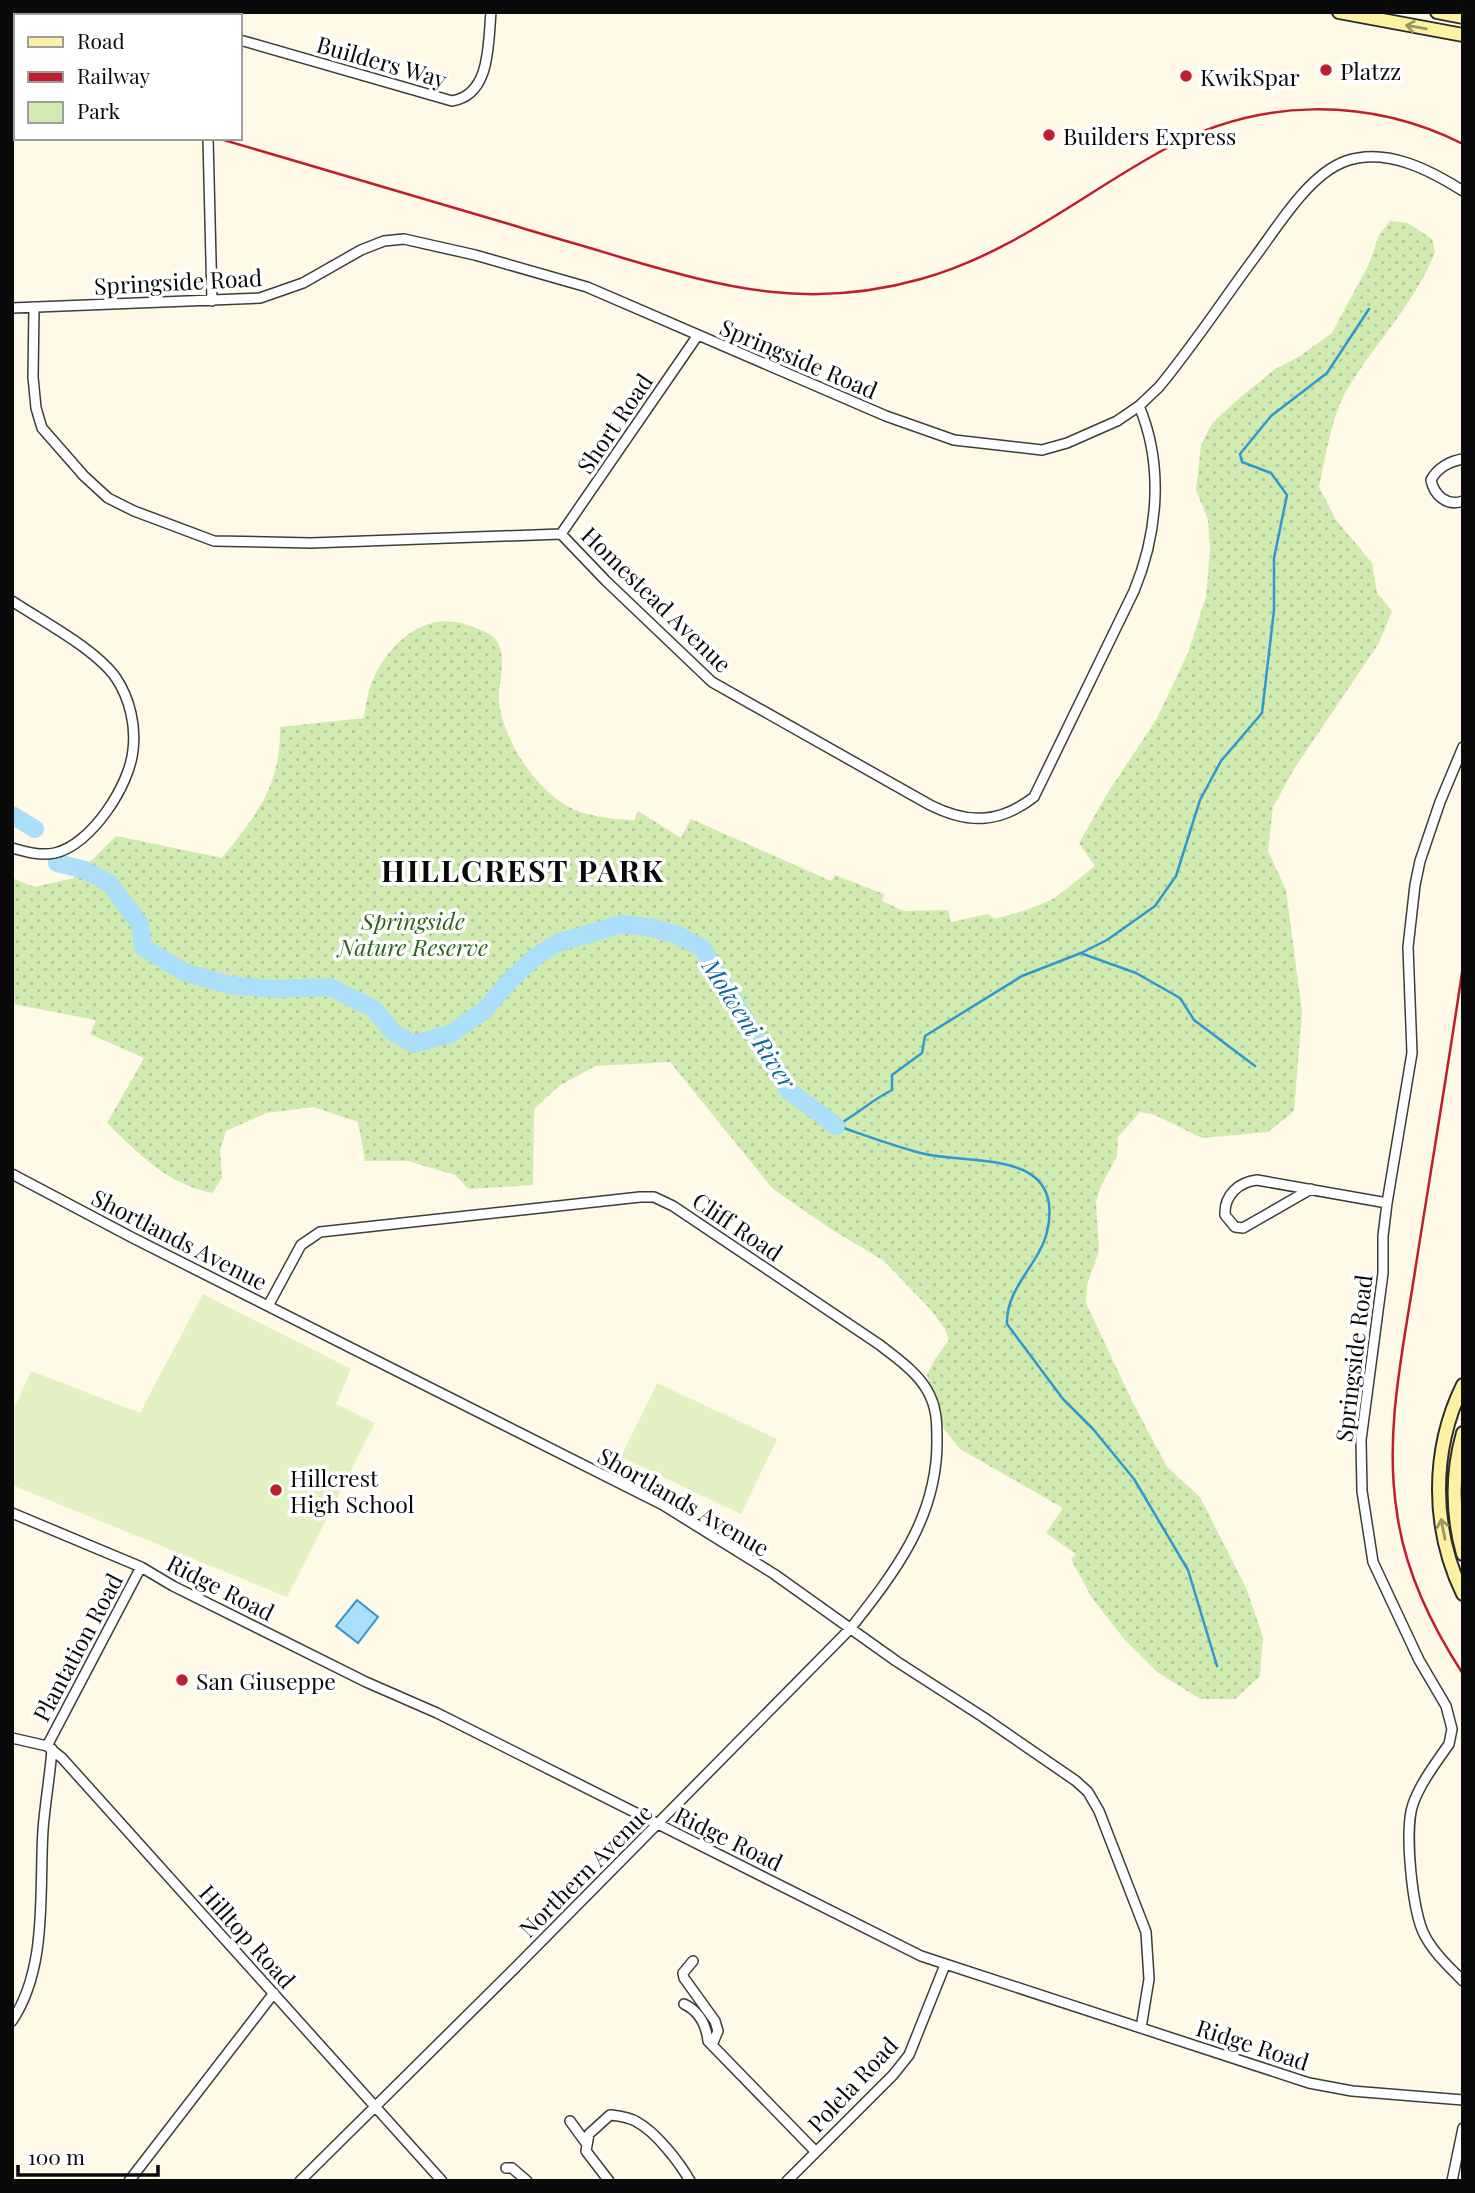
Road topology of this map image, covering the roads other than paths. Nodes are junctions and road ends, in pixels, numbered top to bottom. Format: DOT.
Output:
graph roads {
  1 [pos="491,12"];
  2 [pos="1339,12"];
  3 [pos="1437,12"];
  4 [pos="1463,17"];
  5 [pos="1463,35"];
  6 [pos="242,41"];
  7 [pos="208,140"];
  8 [pos="1463,191"];
  9 [pos="212,301"];
  10 [pos="34,307"];
  11 [pos="12,308"];
  12 [pos="698,335"];
  13 [pos="1139,406"];
  14 [pos="1463,459"];
  15 [pos="1463,501"];
  16 [pos="561,534"];
  17 [pos="12,601"];
  18 [pos="1463,747"];
  19 [pos="12,848"];
  20 [pos="12,1174"];
  21 [pos="1311,1189"];
  22 [pos="1387,1203"];
  23 [pos="268,1306"];
  24 [pos="1463,1385"];
  25 [pos="1463,1433"];
  26 [pos="12,1513"];
  27 [pos="1463,1554"];
  28 [pos="141,1567"];
  29 [pos="1463,1594"];
  30 [pos="850,1629"];
  31 [pos="12,1738"];
  32 [pos="49,1747"];
  33 [pos="657,1824"];
  34 [pos="693,1961"];
  35 [pos="945,1965"];
  36 [pos="1463,1981"];
  37 [pos="274,1993"];
  38 [pos="684,2004"];
  39 [pos="12,2021"];
  40 [pos="1141,2028"];
  41 [pos="712,2045"];
  42 [pos="1463,2100"];
  43 [pos="376,2107"];
  44 [pos="570,2121"];
  45 [pos="1463,2128"];
  46 [pos="586,2143"];
  47 [pos="816,2152"];
  48 [pos="506,2168"];
  49 [pos="129,2181"];
  50 [pos="300,2181"];
  51 [pos="442,2181"];
  52 [pos="527,2181"];
  53 [pos="609,2181"];
  54 [pos="690,2181"];
  55 [pos="787,2181"];
  56 [pos="1452,2181"];
  1 -- 6 [label="street, Builders Way"];
  5 -- 2 [label="main road, one-way"];
  3 -- 4 [label="main road"];
  7 -- 9 [label="street"];
  8 -- 13 [label="street, Springside Road"];
  9 -- 10 [label="street, Springside Road"];
  9 -- 12 [label="street, Springside Road"];
  10 -- 11 [label="street, Springside Road"];
  10 -- 16 [label="street, Homestead Avenue"];
  12 -- 13 [label="street, Springside Road"];
  12 -- 16 [label="street, Short Road"];
  13 -- 16 [label="street, Homestead Avenue"];
  14 -- 15 [label="street"];
  17 -- 19 [label="street"];
  18 -- 22 [label="street, Springside Road"];
  20 -- 23 [label="street, Shortlands Avenue"];
  21 -- 21 [label="street"];
  21 -- 22 [label="street"];
  22 -- 36 [label="street, Springside Road"];
  23 -- 30 [label="street, Shortlands Avenue"];
  23 -- 30 [label="street, Cliff Road"];
  29 -- 24 [label="main road, one-way"];
  25 -- 27 [label="main road"];
  26 -- 28 [label="street, Ridge Road"];
  28 -- 32 [label="street, Plantation Road"];
  28 -- 33 [label="street, Ridge Road"];
  30 -- 33 [label="street, Northern Avenue"];
  30 -- 40 [label="street, Shortlands Avenue"];
  31 -- 32 [label="street"];
  32 -- 37 [label="street, Hilltop Road"];
  32 -- 39 [label="street, Plantation Road"];
  33 -- 35 [label="street, Ridge Road"];
  33 -- 43 [label="street, Northern Avenue"];
  34 -- 41 [label="street"];
  35 -- 40 [label="street, Ridge Road"];
  35 -- 47 [label="street, Polela Road"];
  37 -- 43 [label="street, Hilltop Road"];
  37 -- 49 [label="street"];
  38 -- 41 [label="street"];
  40 -- 42 [label="street, Ridge Road"];
  41 -- 47 [label="street"];
  43 -- 50 [label="street, Northern Avenue"];
  43 -- 51 [label="street, Hilltop Road"];
  44 -- 46 [label="street"];
  45 -- 56 [label="street"];
  46 -- 53 [label="street"];
  46 -- 54 [label="street"];
  47 -- 55 [label="street, Polela Road"];
  48 -- 52 [label="street"];
}
